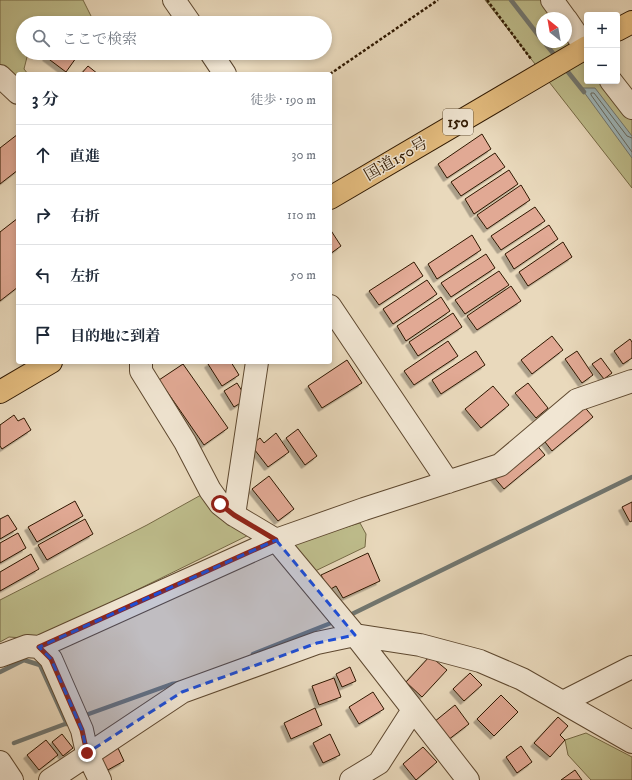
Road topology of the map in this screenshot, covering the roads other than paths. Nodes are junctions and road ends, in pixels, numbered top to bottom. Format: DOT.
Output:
graph roads {
  1 [pos="174,0"];
  2 [pos="564,10"];
  3 [pos="185,16"];
  4 [pos="632,22"];
  5 [pos="620,28"];
  6 [pos="584,45"];
  7 [pos="584,49"];
  8 [pos="216,60"];
  9 [pos="225,72"];
  10 [pos="0,76"];
  11 [pos="613,84"];
  12 [pos="16,90"];
  13 [pos="632,108"];
  14 [pos="332,197"];
  15 [pos="332,309"];
  16 [pos="48,364"];
  17 [pos="141,364"];
  18 [pos="257,364"];
  19 [pos="632,382"];
  20 [pos="0,392"];
  21 [pos="448,482"];
  22 [pos="234,515"];
  23 [pos="276,540"];
  24 [pos="355,635"];
  25 [pos="39,647"];
  26 [pos="0,656"];
  27 [pos="632,667"];
  28 [pos="563,702"];
  29 [pos="413,710"];
  30 [pos="632,742"];
  31 [pos="87,753"];
  32 [pos="0,762"];
  33 [pos="12,780"];
  34 [pos="50,780"];
  35 [pos="100,780"];
  36 [pos="351,780"];
  37 [pos="468,780"];
  1 -- 3 [label="street"];
  2 -- 6 [label="street"];
  4 -- 5 [label="highway"];
  7 -- 14 [label="highway, 国道150号 / 150"];
  8 -- 9 [label="street"];
  10 -- 12 [label="street"];
  11 -- 13 [label="street"];
  15 -- 21 [label="street"];
  16 -- 20 [label="highway"];
  17 -- 22 [label="street"];
  18 -- 22 [label="street"];
  19 -- 21 [label="street"];
  21 -- 23 [label="street"];
  22 -- 23 [label="street"];
  23 -- 24 [label="street"];
  23 -- 25 [label="street"];
  24 -- 28 [label="street"];
  24 -- 29 [label="street"];
  24 -- 31 [label="street"];
  25 -- 26 [label="street"];
  25 -- 31 [label="street"];
  27 -- 28 [label="street"];
  28 -- 30 [label="street"];
  29 -- 36 [label="street"];
  29 -- 37 [label="street"];
  31 -- 34 [label="street"];
  31 -- 35 [label="street"];
  32 -- 33 [label="street"];
}
